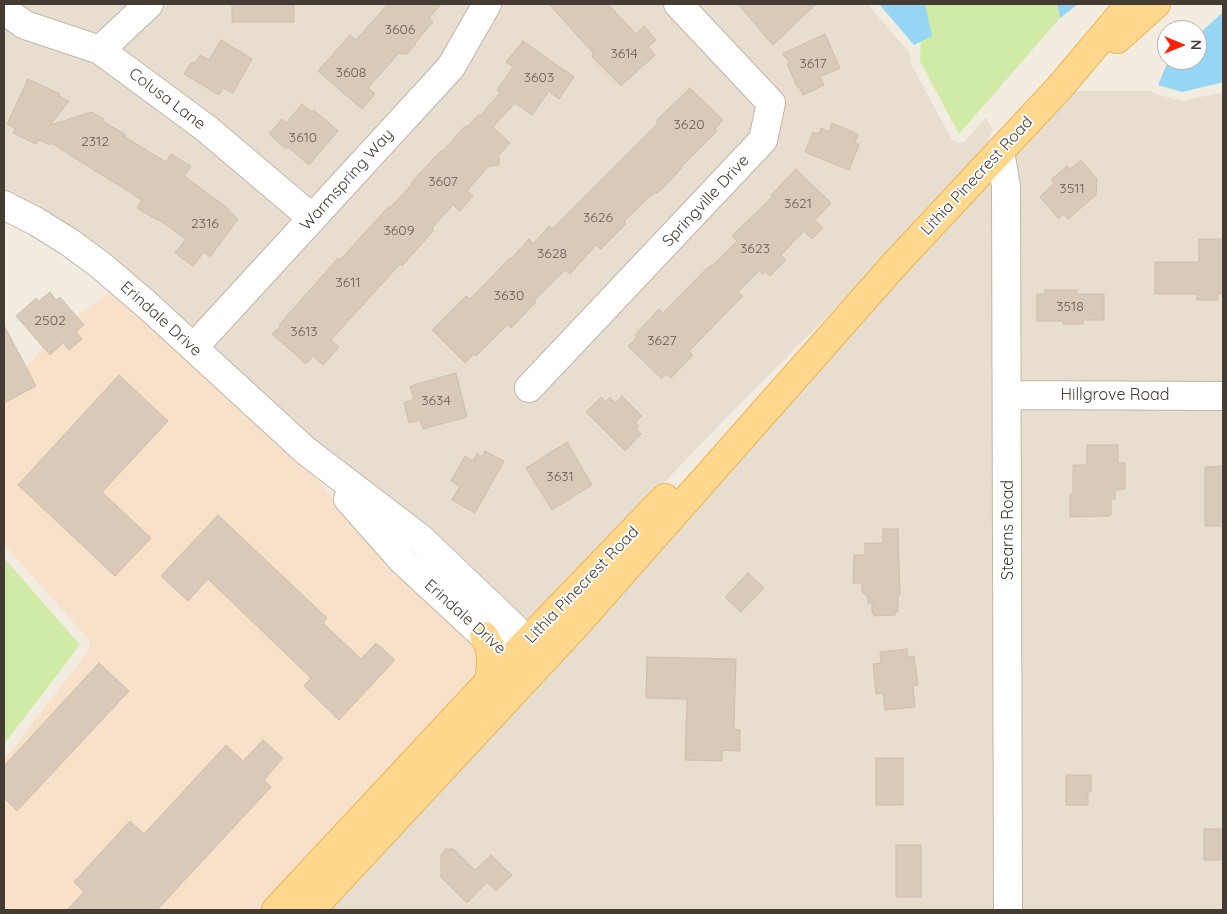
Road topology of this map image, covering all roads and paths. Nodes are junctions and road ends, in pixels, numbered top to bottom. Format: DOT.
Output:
graph roads {
  1 [pos="150,4"];
  2 [pos="487,4"];
  3 [pos="678,4"];
  4 [pos="1130,4"];
  5 [pos="1156,4"];
  6 [pos="4,10"];
  7 [pos="100,50"];
  8 [pos="1060,87"];
  9 [pos="1000,151"];
  10 [pos="4,206"];
  11 [pos="312,218"];
  12 [pos="894,265"];
  13 [pos="194,347"];
  14 [pos="529,388"];
  15 [pos="1007,395"];
  16 [pos="1223,396"];
  17 [pos="306,451"];
  18 [pos="484,636"];
  19 [pos="520,649"];
  20 [pos="538,668"];
  21 [pos="489,682"];
  22 [pos="276,910"];
  23 [pos="311,910"];
  24 [pos="1008,910"];
  1 -- 7 [label="street"];
  2 -- 11 [label="street, Warmspring Way"];
  3 -- 14 [label="street, Springville Drive"];
  4 -- 8 [label="main road, Lithia Pinecrest Road"];
  5 -- 8 [label="main road, Lithia Pinecrest Road"];
  6 -- 7 [label="street, Colusa Lane"];
  7 -- 11 [label="street, Colusa Lane"];
  8 -- 9 [label="main road, Lithia Pinecrest Road"];
  9 -- 12 [label="main road, Lithia Pinecrest Road"];
  9 -- 15 [label="street, Stearns Road"];
  10 -- 13 [label="street, Erindale Drive"];
  11 -- 13 [label="street, Warmspring Way"];
  12 -- 19 [label="main road, Lithia Pinecrest Road"];
  12 -- 20 [label="main road, Lithia Pinecrest Road"];
  13 -- 17 [label="street, Erindale Drive"];
  15 -- 16 [label="street, Hillgrove Road"];
  15 -- 24 [label="street, Stearns Road"];
  17 -- 18 [label="street, Erindale Drive"];
  17 -- 19 [label="street, Erindale Drive"];
  18 -- 19 [label="street, Erindale Drive"];
  18 -- 21 [label="main road"];
  19 -- 20 [label="street, Erindale Drive"];
  19 -- 21 [label="main road, Lithia Pinecrest Road"];
  20 -- 23 [label="main road, Lithia Pinecrest Road"];
  21 -- 22 [label="main road, Lithia Pinecrest Road"];
}
